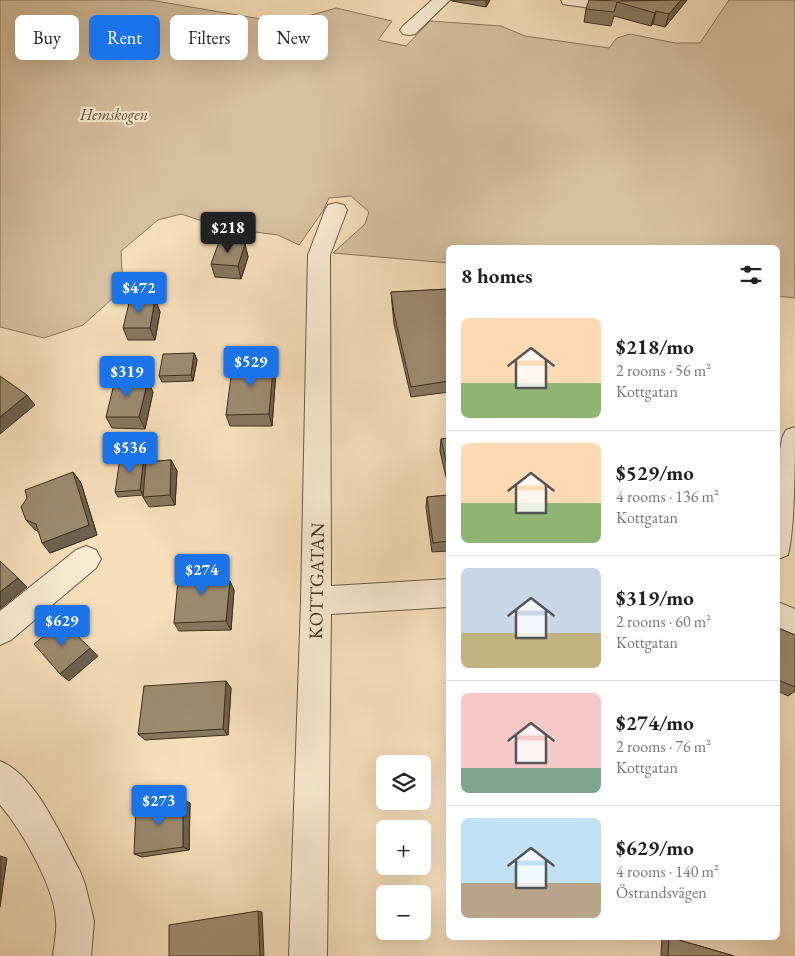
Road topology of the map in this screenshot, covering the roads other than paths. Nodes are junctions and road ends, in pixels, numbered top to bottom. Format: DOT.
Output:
graph roads {
  1 [pos="442,0"];
  2 [pos="569,0"];
  3 [pos="622,4"];
  4 [pos="409,30"];
  5 [pos="336,210"];
  6 [pos="780,426"];
  7 [pos="795,428"];
  8 [pos="795,438"];
  9 [pos="780,533"];
  10 [pos="86,559"];
  11 [pos="446,593"];
  12 [pos="316,601"];
  13 [pos="780,617"];
  14 [pos="795,624"];
  15 [pos="0,630"];
  16 [pos="0,778"];
  17 [pos="72,956"];
  18 [pos="308,956"];
  1 -- 4 [label="street"];
  2 -- 3 [label="street"];
  5 -- 12 [label="street, KOTTGATAN"];
  6 -- 7 [label="street"];
  8 -- 9 [label="street"];
  10 -- 15 [label="street"];
  11 -- 12 [label="street"];
  12 -- 18 [label="street, KOTTGATAN"];
  13 -- 14 [label="street"];
  16 -- 17 [label="street"];
}
